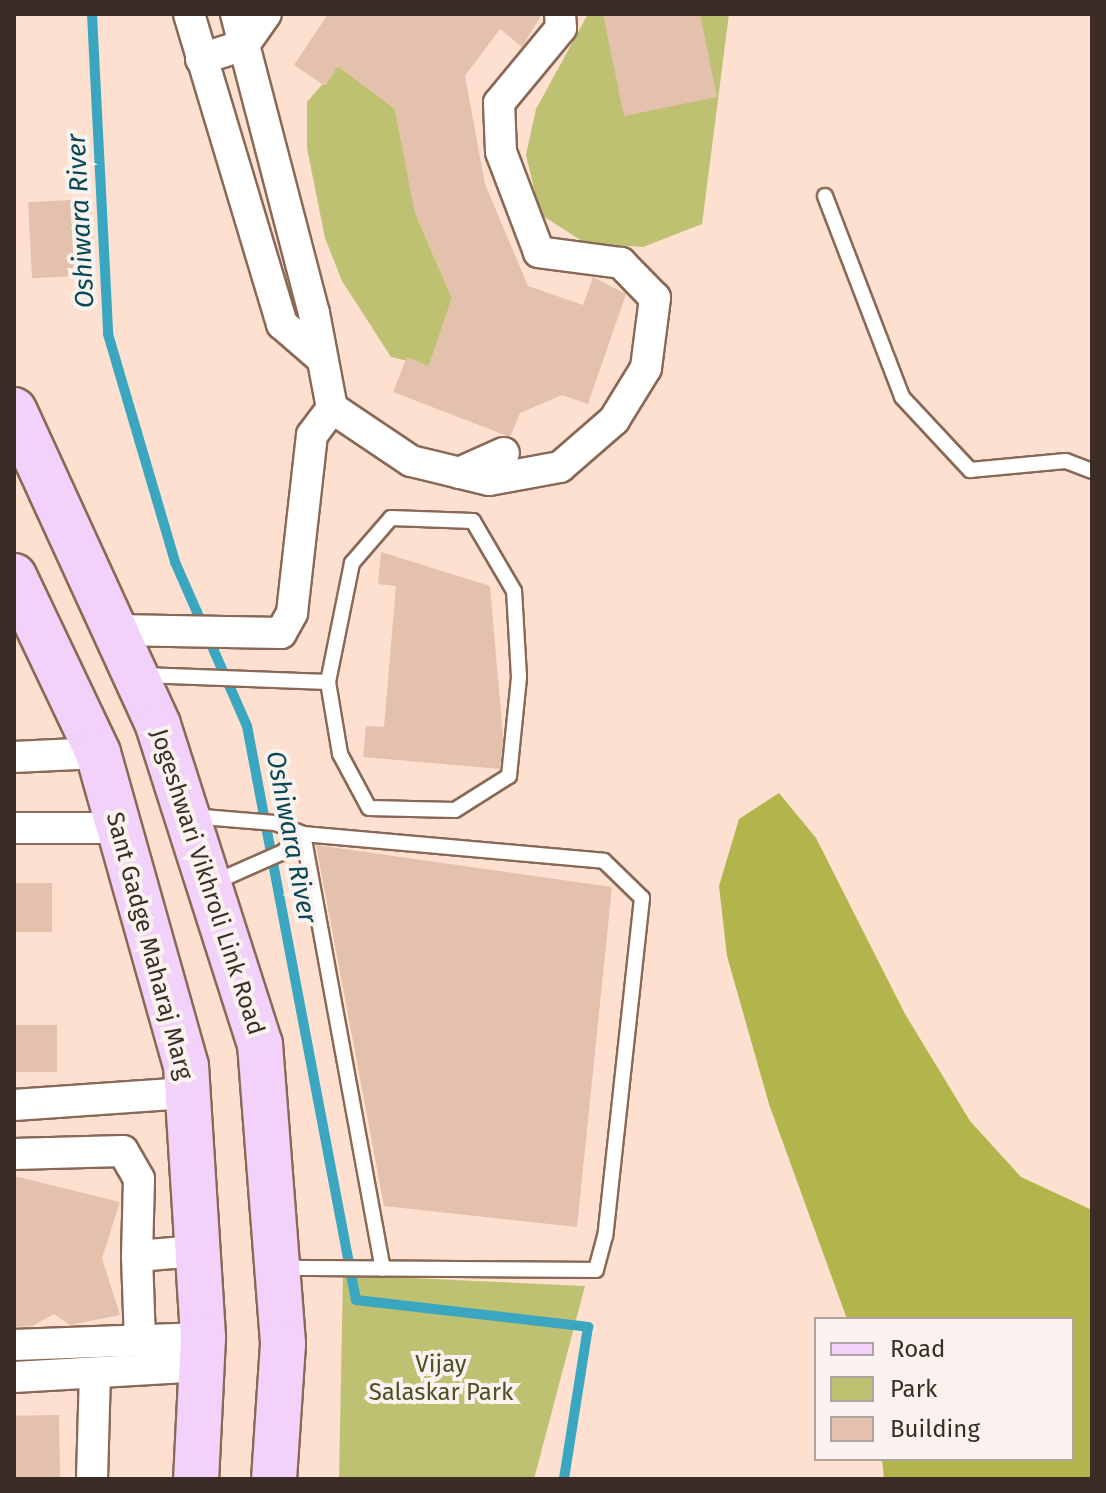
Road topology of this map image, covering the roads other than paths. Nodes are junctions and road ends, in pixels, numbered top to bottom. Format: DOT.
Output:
graph roads {
  1 [pos="189,14"];
  2 [pos="236,14"];
  3 [pos="266,14"];
  4 [pos="560,14"];
  5 [pos="244,45"];
  6 [pos="201,59"];
  7 [pos="825,196"];
  8 [pos="320,357"];
  9 [pos="332,408"];
  10 [pos="14,410"];
  11 [pos="504,453"];
  12 [pos="1092,471"];
  13 [pos="459,473"];
  14 [pos="14,576"];
  15 [pos="115,630"];
  16 [pos="135,675"];
  17 [pos="328,682"];
  18 [pos="98,753"];
  19 [pos="14,757"];
  20 [pos="187,815"];
  21 [pos="14,828"];
  22 [pos="119,828"];
  23 [pos="303,834"];
  24 [pos="209,885"];
  25 [pos="187,1093"];
  26 [pos="14,1105"];
  27 [pos="14,1154"];
  28 [pos="197,1251"];
  29 [pos="137,1256"];
  30 [pos="277,1268"];
  31 [pos="383,1269"];
  32 [pos="140,1341"];
  33 [pos="14,1345"];
  34 [pos="203,1352"];
  35 [pos="95,1374"];
  36 [pos="14,1377"];
  37 [pos="92,1479"];
  38 [pos="196,1479"];
  39 [pos="274,1479"];
  1 -- 6 [label="street"];
  2 -- 5 [label="street"];
  3 -- 5 [label="street"];
  4 -- 13 [label="street"];
  5 -- 6 [label="street"];
  5 -- 8 [label="street"];
  6 -- 8 [label="street"];
  7 -- 12 [label="lane"];
  8 -- 9 [label="street"];
  9 -- 13 [label="street"];
  9 -- 15 [label="street"];
  10 -- 15 [label="main road, Jogeshwari Vikhroli Link Road"];
  11 -- 13 [label="street"];
  14 -- 18 [label="main road, Sant Gadge Maharaj Marg"];
  15 -- 16 [label="main road, Jogeshwari Vikhroli Link Road"];
  16 -- 17 [label="lane"];
  16 -- 20 [label="main road, Jogeshwari Vikhroli Link Road"];
  17 -- 17 [label="lane"];
  18 -- 19 [label="street"];
  18 -- 22 [label="main road, Sant Gadge Maharaj Marg"];
  20 -- 23 [label="lane"];
  20 -- 24 [label="main road, Jogeshwari Vikhroli Link Road"];
  21 -- 22 [label="street"];
  22 -- 25 [label="main road, Sant Gadge Maharaj Marg"];
  23 -- 24 [label="lane"];
  23 -- 31 [label="lane"];
  23 -- 31 [label="lane"];
  24 -- 30 [label="main road, Jogeshwari Vikhroli Link Road"];
  25 -- 26 [label="street"];
  25 -- 28 [label="main road, Sant Gadge Maharaj Marg"];
  27 -- 29 [label="street"];
  28 -- 29 [label="street"];
  28 -- 34 [label="main road, Sant Gadge Maharaj Marg"];
  29 -- 32 [label="street"];
  30 -- 31 [label="lane"];
  30 -- 39 [label="main road, Jogeshwari Vikhroli Link Road"];
  32 -- 33 [label="street"];
  32 -- 34 [label="street"];
  34 -- 35 [label="street"];
  34 -- 38 [label="main road, Sant Gadge Maharaj Marg"];
  35 -- 36 [label="street"];
  35 -- 37 [label="street"];
}
